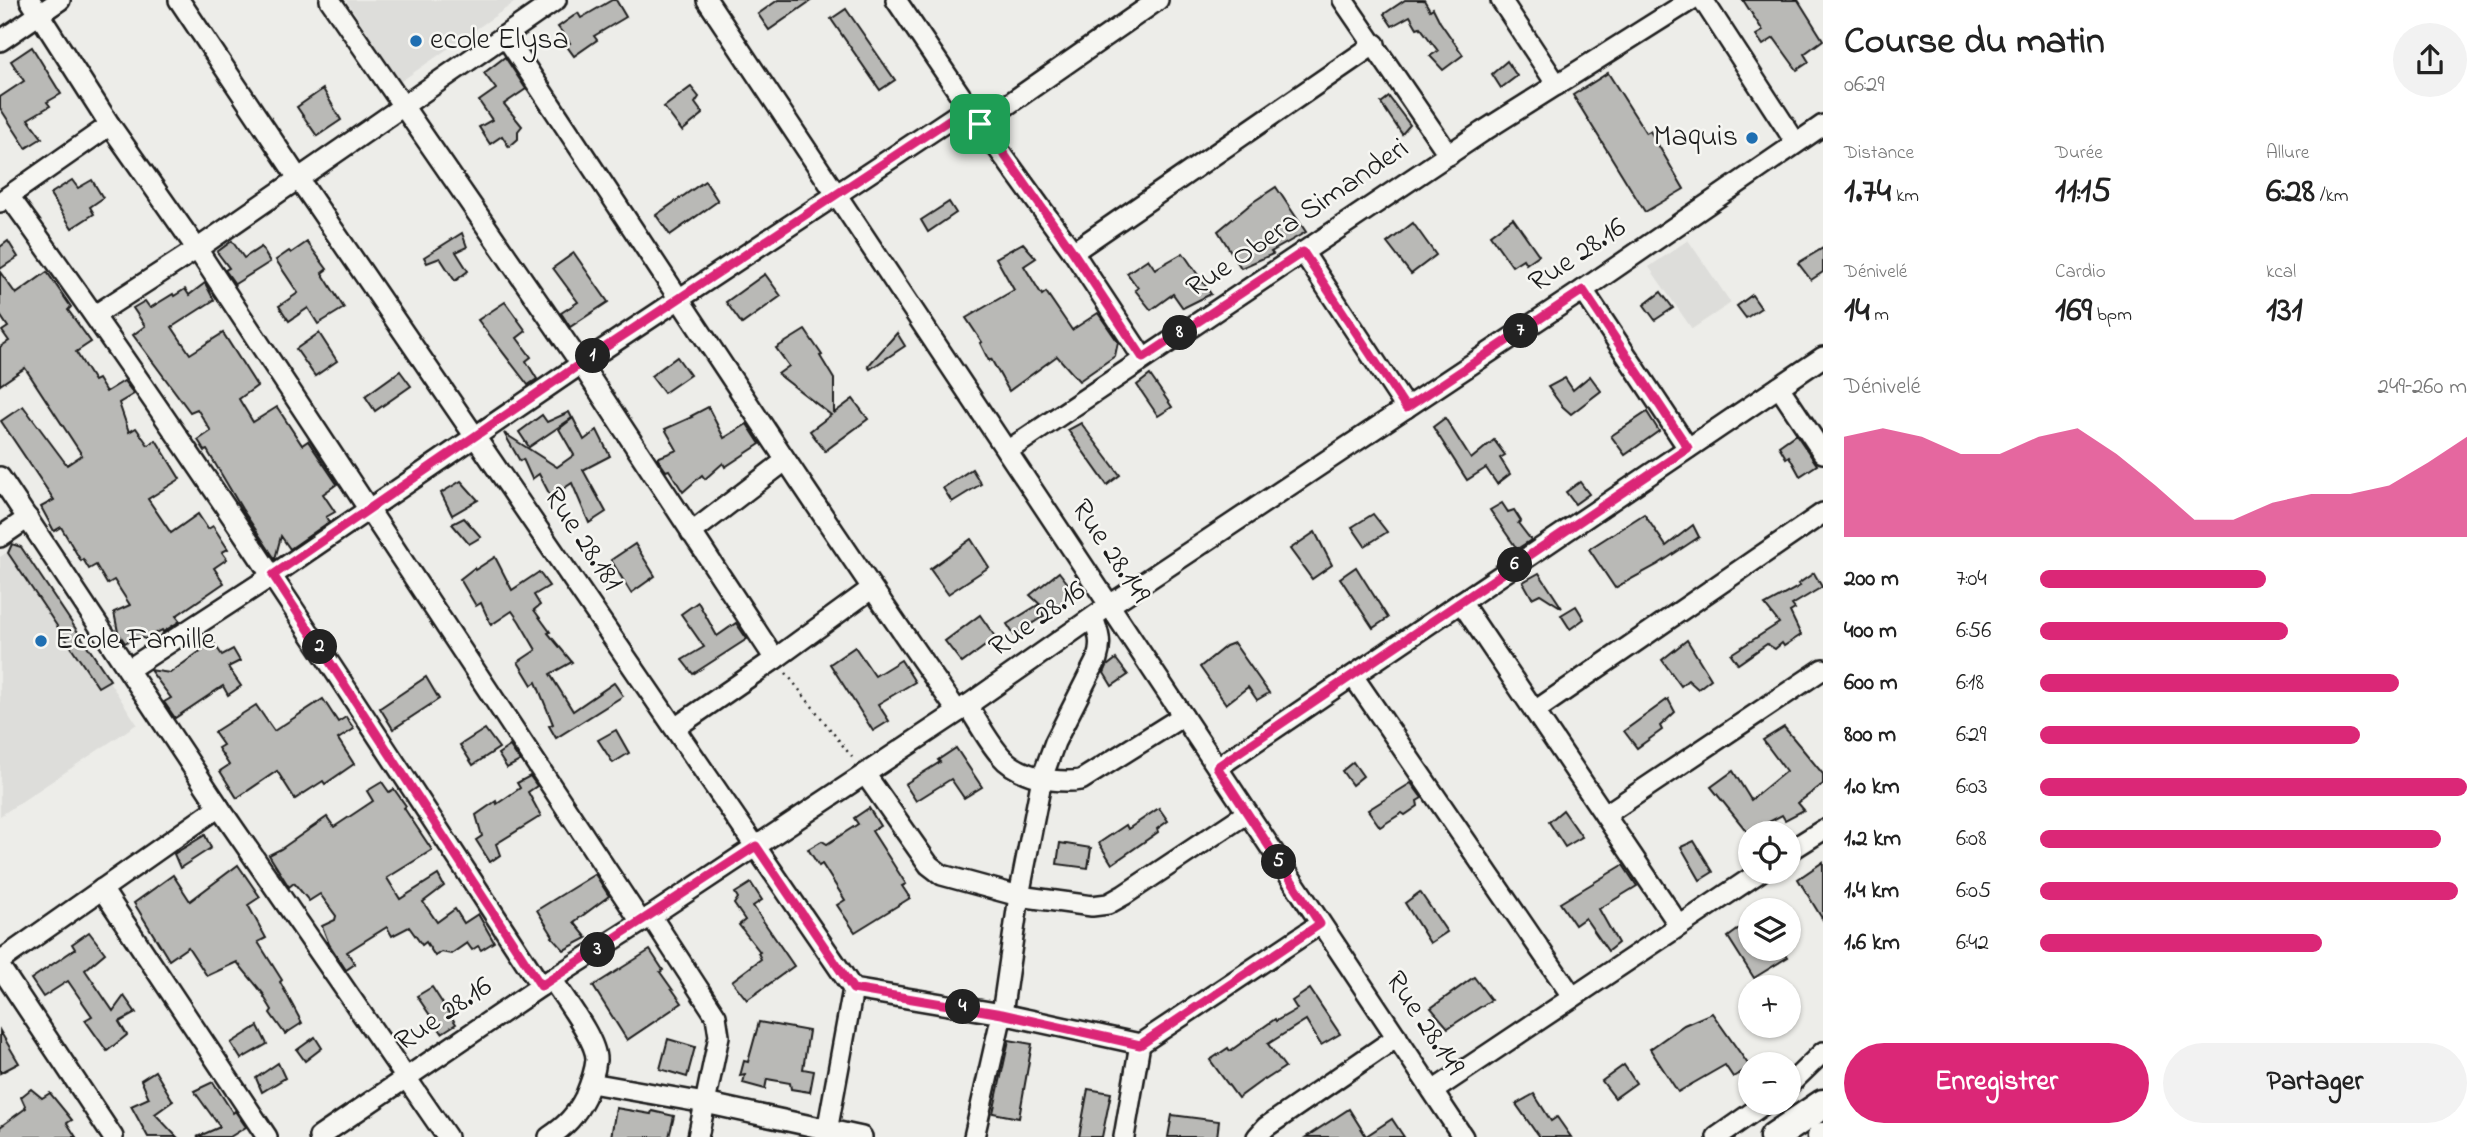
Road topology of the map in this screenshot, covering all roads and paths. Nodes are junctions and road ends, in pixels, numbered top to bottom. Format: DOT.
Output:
graph roads {
  1 [pos="60,0"];
  2 [pos="179,0"];
  3 [pos="330,0"];
  4 [pos="556,0"];
  5 [pos="707,0"];
  6 [pos="896,0"];
  7 [pos="1157,0"];
  8 [pos="1343,0"];
  9 [pos="1501,0"];
  10 [pos="1691,0"];
  11 [pos="1703,0"];
  12 [pos="34,7"];
  13 [pos="505,36"];
  14 [pos="0,41"];
  15 [pos="1375,44"];
  16 [pos="1557,85"];
  17 [pos="402,106"];
  18 [pos="970,106"];
  19 [pos="980,124"];
  20 [pos="110,125"];
  21 [pos="1823,125"];
  22 [pos="1796,143"];
  23 [pos="1448,155"];
  24 [pos="298,178"];
  25 [pos="836,197"];
  26 [pos="5,199"];
  27 [pos="197,249"];
  28 [pos="1073,252"];
  29 [pos="1303,252"];
  30 [pos="1583,290"];
  31 [pos="681,300"];
  32 [pos="95,315"];
  33 [pos="1823,357"];
  34 [pos="1143,358"];
  35 [pos="580,364"];
  36 [pos="1779,387"];
  37 [pos="1406,408"];
  38 [pos="475,436"];
  39 [pos="1688,448"];
  40 [pos="1007,451"];
  41 [pos="1823,453"];
  42 [pos="785,461"];
  43 [pos="0,477"];
  44 [pos="369,511"];
  45 [pos="1823,513"];
  46 [pos="28,518"];
  47 [pos="691,533"];
  48 [pos="0,537"];
  49 [pos="273,575"];
  50 [pos="871,589"];
  51 [pos="1461,602"];
  52 [pos="1111,605"];
  53 [pos="1093,618"];
  54 [pos="775,659"];
  55 [pos="129,668"];
  56 [pos="1823,669"];
  57 [pos="1353,676"];
  58 [pos="962,708"];
  59 [pos="1535,711"];
  60 [pos="1183,716"];
  61 [pos="675,728"];
  62 [pos="1217,767"];
  63 [pos="864,774"];
  64 [pos="1042,778"];
  65 [pos="219,807"];
  66 [pos="1247,813"];
  67 [pos="1605,815"];
  68 [pos="1823,830"];
  69 [pos="1801,844"];
  70 [pos="756,846"];
  71 [pos="1742,884"];
  72 [pos="102,889"];
  73 [pos="1019,896"];
  74 [pos="646,919"];
  75 [pos="1320,924"];
  76 [pos="1679,925"];
  77 [pos="0,961"];
  78 [pos="0,967"];
  79 [pos="546,983"];
  80 [pos="853,989"];
  81 [pos="1572,996"];
  82 [pos="1002,1014"];
  83 [pos="1397,1037"];
  84 [pos="1140,1045"];
  85 [pos="1823,1052"];
  86 [pos="1801,1073"];
  87 [pos="406,1077"];
  88 [pos="591,1083"];
  89 [pos="1433,1091"];
  90 [pos="705,1103"];
  91 [pos="1823,1104"];
  92 [pos="1749,1115"];
  93 [pos="827,1134"];
  94 [pos="113,1137"];
  95 [pos="267,1137"];
  96 [pos="319,1137"];
  97 [pos="447,1137"];
  98 [pos="549,1137"];
  99 [pos="698,1137"];
  100 [pos="862,1137"];
  101 [pos="974,1137"];
  102 [pos="1124,1137"];
  103 [pos="1257,1137"];
  104 [pos="1463,1137"];
  105 [pos="1717,1137"];
  106 [pos="1774,1137"];
  1 -- 12 [label="street"];
  2 -- 24 [label="street, Rue 28.181"];
  3 -- 17 [label="street"];
  4 -- 13 [label="street"];
  5 -- 25 [label="street, Rue 28.149"];
  6 -- 18 [label="street"];
  7 -- 19 [label="street"];
  8 -- 15 [label="street"];
  9 -- 16 [label="street"];
  10 -- 16 [label="street, Rue Obera Simanderi"];
  11 -- 22 [label="street"];
  12 -- 14 [label="street"];
  12 -- 20 [label="street"];
  13 -- 17 [label="street"];
  13 -- 31 [label="street"];
  15 -- 23 [label="street"];
  15 -- 28 [label="street"];
  16 -- 23 [label="street, Rue Obera Simanderi"];
  17 -- 24 [label="street"];
  17 -- 35 [label="street"];
  18 -- 19 [label="street"];
  18 -- 25 [label="street"];
  19 -- 28 [label="street"];
  20 -- 26 [label="street"];
  20 -- 27 [label="street"];
  21 -- 22 [label="street, Rue 28.16"];
  22 -- 30 [label="street, Rue 28.16"];
  23 -- 29 [label="street, Rue Obera Simanderi"];
  24 -- 27 [label="street"];
  24 -- 38 [label="street, Rue 28.181"];
  25 -- 31 [label="street"];
  25 -- 40 [label="street, Rue 28.149"];
  26 -- 32 [label="street"];
  27 -- 32 [label="street"];
  27 -- 44 [label="street"];
  28 -- 34 [label="street"];
  29 -- 34 [label="street, Rue Obera Simanderi"];
  29 -- 37 [label="street"];
  30 -- 37 [label="street, Rue 28.16"];
  30 -- 39 [label="street"];
  31 -- 35 [label="street"];
  31 -- 42 [label="street"];
  32 -- 49 [label="street"];
  33 -- 36 [label="street"];
  34 -- 40 [label="street, Rue Obera Simanderi"];
  35 -- 38 [label="street"];
  35 -- 47 [label="street"];
  36 -- 39 [label="street"];
  36 -- 41 [label="street"];
  37 -- 52 [label="street, Rue 28.16"];
  38 -- 44 [label="street"];
  38 -- 61 [label="street, Rue 28.181"];
  39 -- 51 [label="street"];
  40 -- 52 [label="street, Rue 28.149"];
  42 -- 47 [label="street"];
  42 -- 50 [label="street"];
  43 -- 46 [label="street"];
  44 -- 49 [label="street"];
  44 -- 74 [label="street"];
  45 -- 59 [label="street"];
  46 -- 48 [label="street"];
  46 -- 55 [label="street"];
  47 -- 54 [label="street"];
  49 -- 55 [label="street"];
  49 -- 79 [label="street"];
  50 -- 54 [label="street"];
  50 -- 58 [label="street"];
  51 -- 57 [label="street"];
  51 -- 59 [label="street"];
  52 -- 53 [label="street, Rue 28.16"];
  52 -- 60 [label="street, Rue 28.149"];
  53 -- 58 [label="street, Rue 28.16"];
  53 -- 64 [label="street"];
  54 -- 61 [label="street"];
  54 -- 63 [label="path"];
  55 -- 65 [label="street"];
  56 -- 67 [label="street"];
  57 -- 62 [label="street"];
  57 -- 81 [label="street"];
  58 -- 63 [label="street, Rue 28.16"];
  58 -- 64 [label="street"];
  59 -- 67 [label="street"];
  60 -- 62 [label="street, Rue 28.149"];
  60 -- 64 [label="street"];
  61 -- 70 [label="street, Rue 28.181"];
  62 -- 66 [label="street, Rue 28.149"];
  63 -- 70 [label="street, Rue 28.16"];
  63 -- 73 [label="street"];
  64 -- 73 [label="street"];
  65 -- 72 [label="street"];
  65 -- 87 [label="street"];
  66 -- 73 [label="street"];
  66 -- 75 [label="street, Rue 28.149"];
  67 -- 76 [label="street"];
  68 -- 69 [label="street"];
  70 -- 74 [label="street, Rue 28.16"];
  70 -- 80 [label="street, Rue 28.181"];
  71 -- 76 [label="street"];
  72 -- 77 [label="street"];
  72 -- 95 [label="street"];
  73 -- 82 [label="street"];
  74 -- 79 [label="street, Rue 28.16"];
  74 -- 90 [label="street"];
  75 -- 83 [label="street, Rue 28.149"];
  75 -- 84 [label="street"];
  76 -- 81 [label="street"];
  78 -- 94 [label="street"];
  79 -- 87 [label="street, Rue 28.16"];
  79 -- 88 [label="street"];
  80 -- 82 [label="street"];
  80 -- 93 [label="street"];
  81 -- 89 [label="street"];
  82 -- 84 [label="street"];
  82 -- 101 [label="street"];
  83 -- 89 [label="street, Rue 28.149"];
  83 -- 103 [label="street"];
  84 -- 102 [label="street"];
  85 -- 86 [label="street"];
  87 -- 96 [label="street, Rue 28.16"];
  87 -- 97 [label="street"];
  88 -- 90 [label="street"];
  88 -- 98 [label="street"];
  89 -- 104 [label="street, Rue 28.149"];
  90 -- 93 [label="street"];
  90 -- 99 [label="street"];
  91 -- 106 [label="highway"];
  92 -- 105 [label="street"];
  93 -- 100 [label="street"];
}
